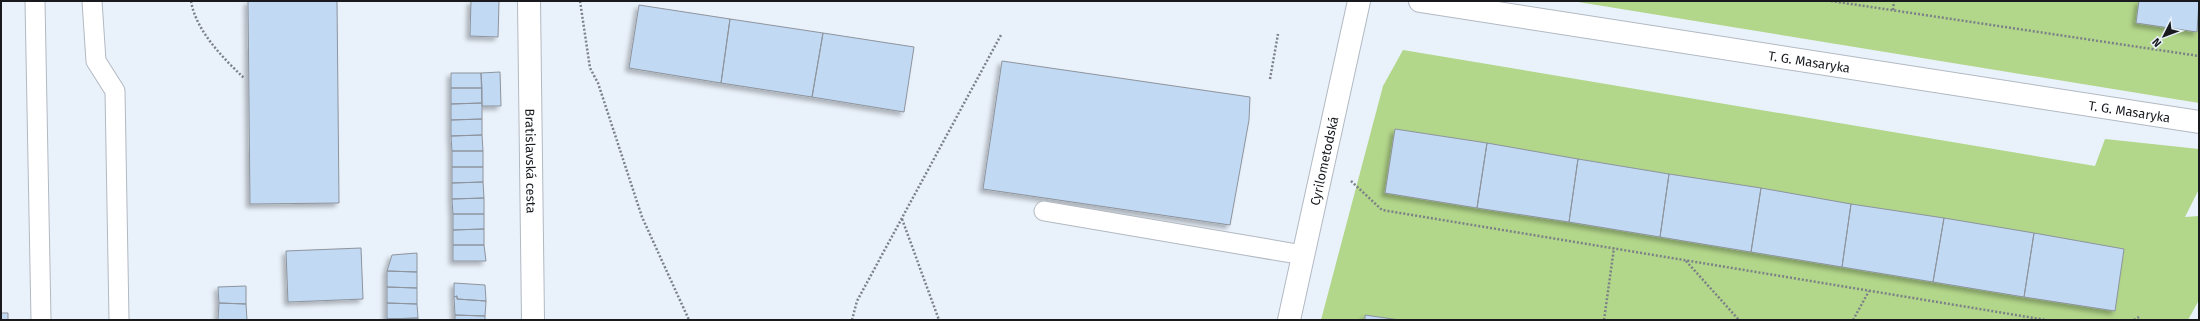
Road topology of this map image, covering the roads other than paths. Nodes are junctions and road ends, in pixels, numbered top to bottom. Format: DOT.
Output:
graph roads {
  1 [pos="35,1"];
  2 [pos="92,1"];
  3 [pos="529,1"];
  4 [pos="1359,1"];
  5 [pos="1420,1"];
  6 [pos="2199,122"];
  7 [pos="1044,211"];
  8 [pos="1303,255"];
  9 [pos="41,320"];
  10 [pos="119,320"];
  11 [pos="533,320"];
  12 [pos="1289,320"];
  1 -- 9 [label="lane"];
  2 -- 10 [label="lane"];
  3 -- 11 [label="street, Bratislavská cesta"];
  4 -- 8 [label="street, Cyrilometodská"];
  5 -- 6 [label="street, T. G. Masaryka"];
  7 -- 8 [label="lane"];
  8 -- 12 [label="street, Cyrilometodská"];
}
